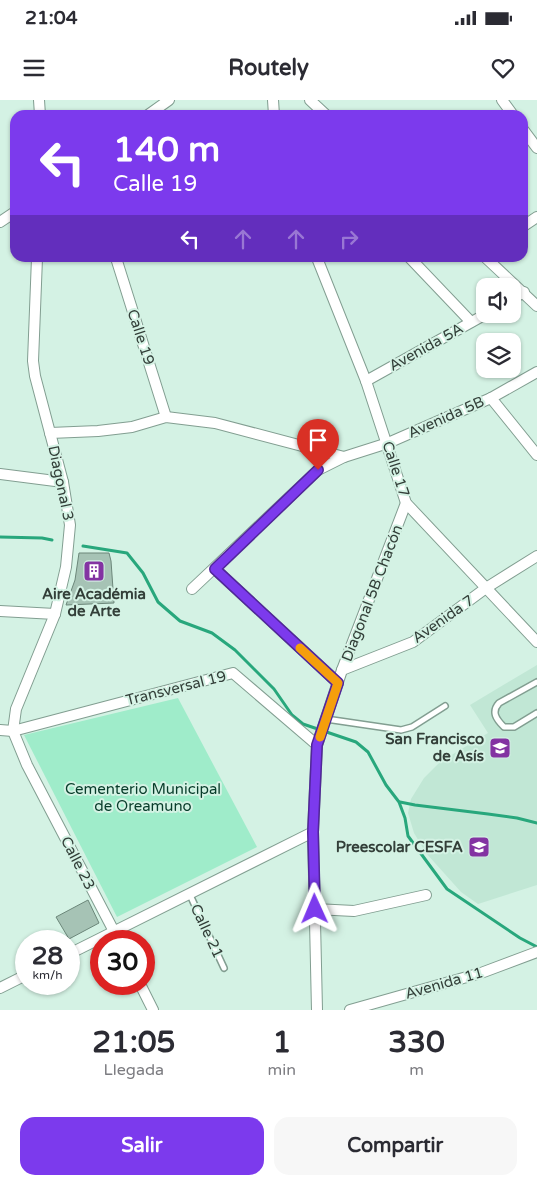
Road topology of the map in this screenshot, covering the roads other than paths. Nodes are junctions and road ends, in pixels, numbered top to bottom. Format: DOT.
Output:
graph roads {
  1 [pos="169,100"];
  2 [pos="310,100"];
  3 [pos="155,110"];
  4 [pos="321,110"];
  5 [pos="528,136"];
  6 [pos="537,148"];
  7 [pos="37,262"];
  8 [pos="117,262"];
  9 [pos="319,262"];
  10 [pos="414,262"];
  11 [pos="490,262"];
  12 [pos="524,292"];
  13 [pos="521,294"];
  14 [pos="537,306"];
  15 [pos="476,319"];
  16 [pos="471,322"];
  17 [pos="537,372"];
  18 [pos="366,380"];
  19 [pos="491,398"];
  20 [pos="166,417"];
  21 [pos="50,433"];
  22 [pos="388,443"];
  23 [pos="537,455"];
  24 [pos="344,458"];
  25 [pos="0,474"];
  26 [pos="63,482"];
  27 [pos="406,503"];
  28 [pos="537,556"];
  29 [pos="215,569"];
  30 [pos="486,588"];
  31 [pos="192,589"];
  32 [pos="0,611"];
  33 [pos="55,614"];
  34 [pos="537,642"];
  35 [pos="342,670"];
  36 [pos="537,682"];
  37 [pos="338,683"];
  38 [pos="445,706"];
  39 [pos="537,713"];
  40 [pos="326,719"];
  41 [pos="0,730"];
  42 [pos="13,731"];
  43 [pos="317,745"];
  44 [pos="313,832"];
  45 [pos="190,895"];
  46 [pos="426,895"];
  47 [pos="315,909"];
  48 [pos="112,930"];
  49 [pos="128,930"];
  50 [pos="537,952"];
  51 [pos="224,968"];
  52 [pos="15,980"];
  53 [pos="0,988"];
  54 [pos="146,995"];
  55 [pos="153,1010"];
  56 [pos="316,1010"];
  57 [pos="350,1010"];
  1 -- 3 [label="street"];
  2 -- 4 [label="street"];
  5 -- 6 [label="street"];
  7 -- 21 [label="street, Diagonal 3"];
  8 -- 20 [label="street, Calle 19"];
  9 -- 18 [label="street, Calle 17"];
  10 -- 16 [label="street"];
  11 -- 12 [label="street"];
  12 -- 13 [label="street"];
  12 -- 14 [label="street"];
  15 -- 16 [label="street, Avenida 5A"];
  16 -- 18 [label="street, Avenida 5A"];
  17 -- 19 [label="street, Avenida 5B"];
  18 -- 22 [label="street, Calle 17"];
  19 -- 22 [label="street, Avenida 5B"];
  19 -- 23 [label="street"];
  20 -- 21 [label="street"];
  20 -- 24 [label="street"];
  21 -- 26 [label="street, Diagonal 3"];
  22 -- 24 [label="street, Avenida 5B"];
  22 -- 27 [label="street, Calle 17"];
  24 -- 29 [label="street, Avenida 5B"];
  25 -- 26 [label="street"];
  26 -- 33 [label="street, Diagonal 3"];
  27 -- 30 [label="street, Calle 17"];
  27 -- 35 [label="street, Diagonal 5B Chacón"];
  28 -- 30 [label="street, Avenida 7"];
  29 -- 31 [label="street, Avenida 5B"];
  29 -- 37 [label="street"];
  30 -- 34 [label="street, Calle 17"];
  30 -- 35 [label="street, Avenida 7"];
  32 -- 33 [label="street"];
  33 -- 42 [label="street, Diagonal 3"];
  35 -- 37 [label="street, Diagonal 5B Chacón"];
  36 -- 39 [label="lane"];
  37 -- 40 [label="street, Diagonal 5B Chacón"];
  38 -- 40 [label="lane"];
  40 -- 43 [label="street, Diagonal 5B Chacón"];
  41 -- 42 [label="street"];
  42 -- 43 [label="street, Transversal 19"];
  42 -- 48 [label="street, Calle 23"];
  43 -- 44 [label="street, Diagonal 5B Chacón"];
  44 -- 45 [label="street"];
  44 -- 47 [label="street, Diagonal 5B Chacón"];
  45 -- 49 [label="street"];
  45 -- 51 [label="lane, Calle 21"];
  46 -- 47 [label="street"];
  47 -- 56 [label="street, Diagonal 5B Chacón"];
  50 -- 57 [label="street, Avenida 11"];
  52 -- 53 [label="street"];
  54 -- 55 [label="street"];
}
